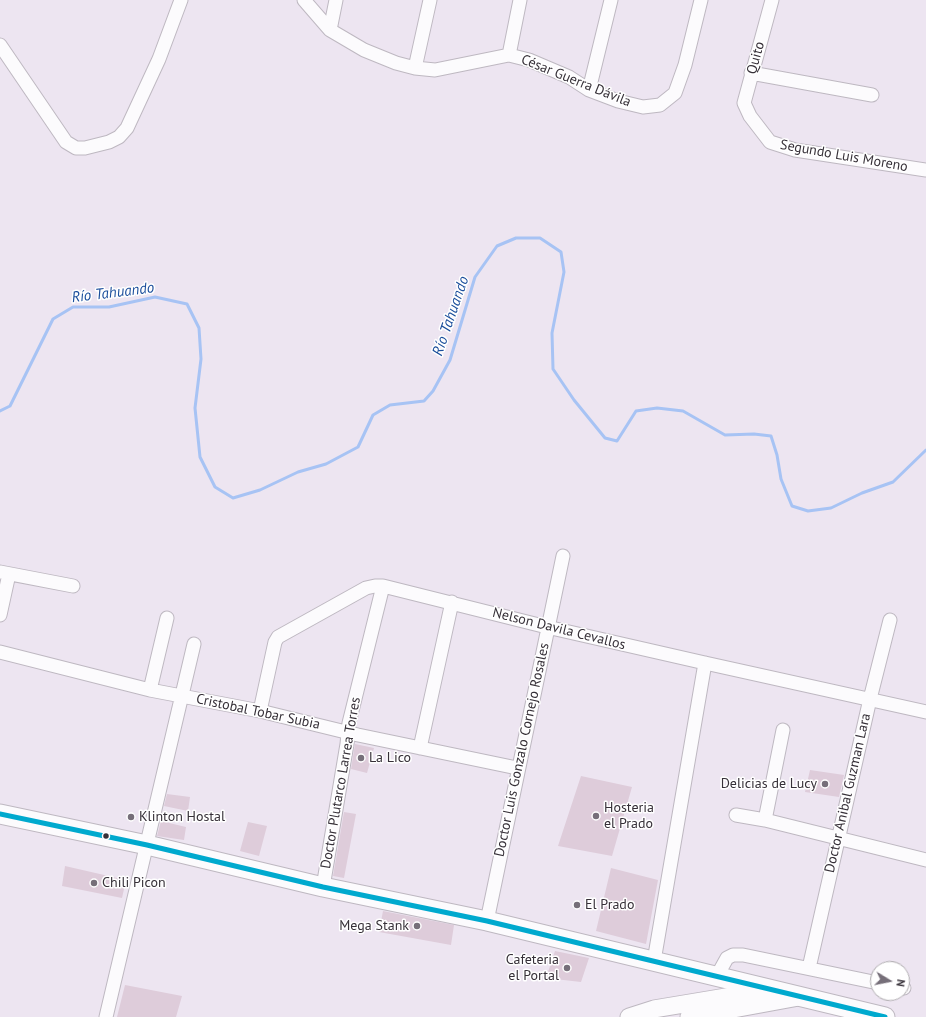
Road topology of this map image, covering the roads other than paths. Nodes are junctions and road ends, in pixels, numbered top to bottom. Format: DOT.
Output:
graph roads {
  1 [pos="181,0"];
  2 [pos="304,0"];
  3 [pos="336,0"];
  4 [pos="430,0"];
  5 [pos="520,0"];
  6 [pos="611,0"];
  7 [pos="701,0"];
  8 [pos="772,0"];
  9 [pos="330,30"];
  10 [pos="0,45"];
  11 [pos="509,55"];
  12 [pos="415,68"];
  13 [pos="751,73"];
  14 [pos="589,90"];
  15 [pos="872,95"];
  16 [pos="750,116"];
  17 [pos="926,170"];
  18 [pos="562,556"];
  19 [pos="4,573"];
  20 [pos="73,586"];
  21 [pos="383,586"];
  22 [pos="452,602"];
  23 [pos="0,615"];
  24 [pos="167,618"];
  25 [pos="890,620"];
  26 [pos="547,627"];
  27 [pos="194,644"];
  28 [pos="0,652"];
  29 [pos="705,663"];
  30 [pos="150,690"];
  31 [pos="181,696"];
  32 [pos="870,699"];
  33 [pos="260,711"];
  34 [pos="926,712"];
  35 [pos="783,730"];
  36 [pos="348,733"];
  37 [pos="420,748"];
  38 [pos="517,768"];
  39 [pos="0,814"];
  40 [pos="736,815"];
  41 [pos="765,820"];
  42 [pos="838,838"];
  43 [pos="147,845"];
  44 [pos="926,860"];
  45 [pos="323,887"];
  46 [pos="487,921"];
  47 [pos="654,961"];
  48 [pos="809,968"];
  49 [pos="717,976"];
  50 [pos="870,981"];
  51 [pos="772,989"];
  52 [pos="802,996"];
  53 [pos="106,1017"];
  54 [pos="630,1017"];
  55 [pos="689,1017"];
  56 [pos="885,1017"];
  1 -- 10 [label="street"];
  2 -- 9 [label="street, César Guerra Dávila"];
  3 -- 9 [label="street"];
  4 -- 12 [label="street"];
  5 -- 11 [label="street"];
  6 -- 14 [label="street"];
  7 -- 14 [label="street, César Guerra Dávila"];
  8 -- 13 [label="street, Quito"];
  9 -- 12 [label="street, César Guerra Dávila"];
  11 -- 12 [label="street, César Guerra Dávila"];
  11 -- 14 [label="street, César Guerra Dávila"];
  13 -- 15 [label="street"];
  13 -- 16 [label="street, Quito"];
  16 -- 17 [label="street, Segundo Luis Moreno"];
  18 -- 26 [label="street, Doctor Luis Gonzalo Cornejo Rosales"];
  19 -- 20 [label="street"];
  19 -- 23 [label="street"];
  21 -- 22 [label="street, Nelson Davila Cevallos"];
  21 -- 33 [label="street, Nelson Davila Cevallos"];
  21 -- 36 [label="street, Doctor Plutarco Larrea Torres"];
  22 -- 26 [label="street, Nelson Davila Cevallos"];
  22 -- 37 [label="street"];
  24 -- 30 [label="street"];
  25 -- 32 [label="street, Doctor Anibal Guzman Lara"];
  26 -- 29 [label="street, Nelson Davila Cevallos"];
  26 -- 38 [label="street, Doctor Luis Gonzalo Cornejo Rosales"];
  27 -- 31 [label="street"];
  28 -- 30 [label="street, Cristobal Tobar Subia"];
  29 -- 32 [label="street, Nelson Davila Cevallos"];
  29 -- 47 [label="street"];
  30 -- 31 [label="street, Cristobal Tobar Subia"];
  31 -- 33 [label="street, Cristobal Tobar Subia"];
  31 -- 43 [label="street"];
  32 -- 34 [label="street, Nelson Davila Cevallos"];
  32 -- 42 [label="street, Doctor Anibal Guzman Lara"];
  33 -- 36 [label="street, Cristobal Tobar Subia"];
  35 -- 41 [label="street"];
  36 -- 37 [label="street, Cristobal Tobar Subia"];
  36 -- 45 [label="street, Doctor Plutarco Larrea Torres"];
  37 -- 38 [label="street, Cristobal Tobar Subia"];
  38 -- 46 [label="street, Doctor Luis Gonzalo Cornejo Rosales"];
  39 -- 43 [label="highway"];
  40 -- 41 [label="street"];
  41 -- 42 [label="street"];
  42 -- 44 [label="street"];
  42 -- 48 [label="street, Doctor Anibal Guzman Lara"];
  43 -- 45 [label="highway"];
  43 -- 53 [label="street"];
  45 -- 46 [label="highway"];
  46 -- 47 [label="highway"];
  47 -- 49 [label="highway"];
  48 -- 49 [label="street"];
  48 -- 50 [label="street"];
  49 -- 51 [label="highway"];
  51 -- 52 [label="highway"];
  51 -- 54 [label="main road"];
  52 -- 55 [label="main road"];
  52 -- 56 [label="highway"];
}
